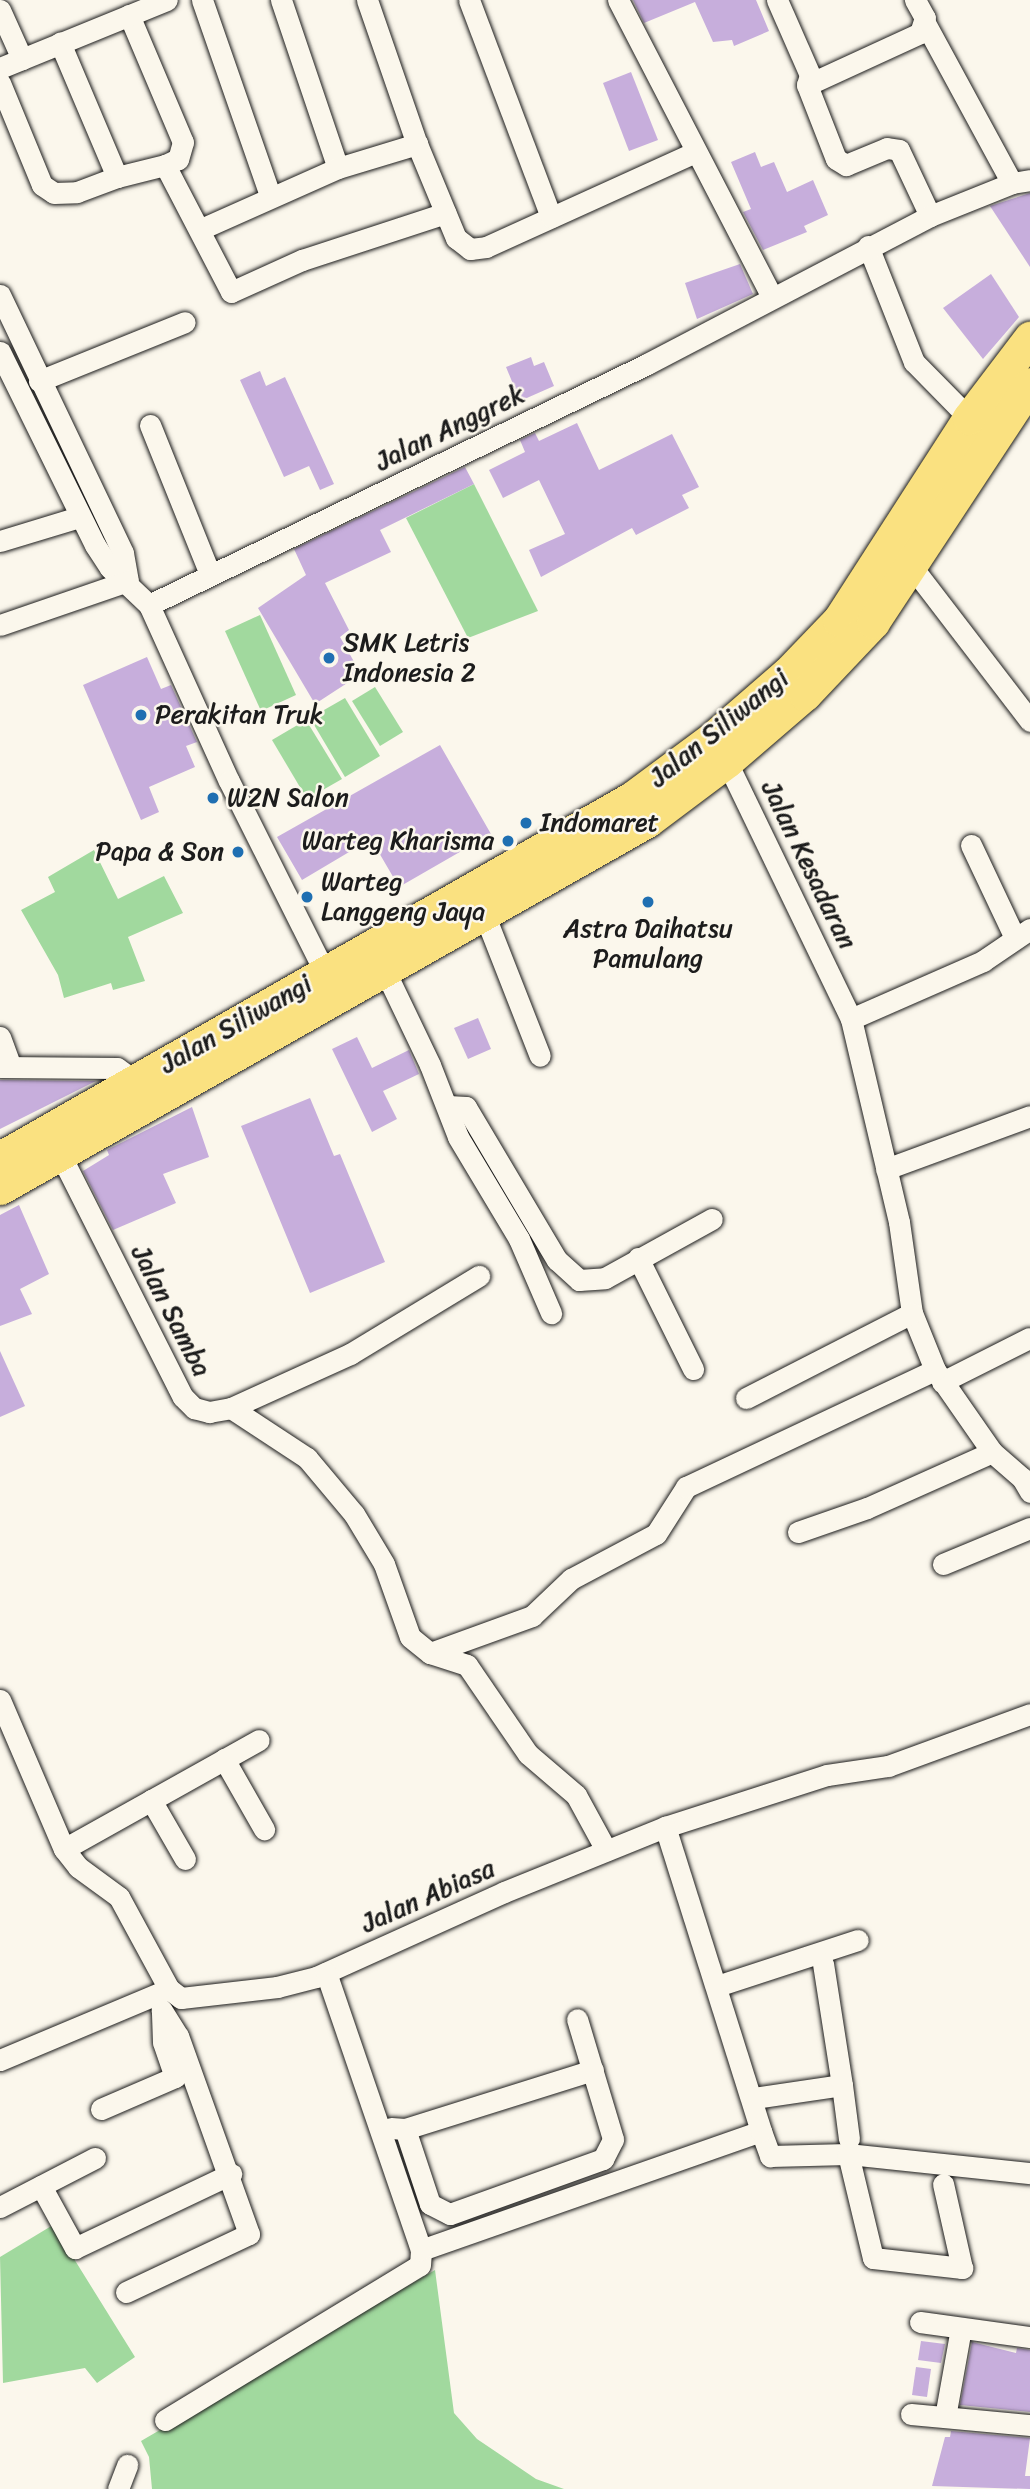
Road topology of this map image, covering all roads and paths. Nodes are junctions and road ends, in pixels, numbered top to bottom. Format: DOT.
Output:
graph roads {
  1 [pos="167,0"];
  2 [pos="202,0"];
  3 [pos="281,0"];
  4 [pos="367,0"];
  5 [pos="469,0"];
  6 [pos="618,0"];
  7 [pos="777,0"];
  8 [pos="915,0"];
  9 [pos="0,10"];
  10 [pos="129,15"];
  11 [pos="925,23"];
  12 [pos="60,43"];
  13 [pos="22,59"];
  14 [pos="0,68"];
  15 [pos="0,83"];
  16 [pos="807,85"];
  17 [pos="417,144"];
  18 [pos="695,152"];
  19 [pos="165,165"];
  20 [pos="338,168"];
  21 [pos="117,177"];
  22 [pos="1021,181"];
  23 [pos="270,195"];
  24 [pos="446,213"];
  25 [pos="930,216"];
  26 [pos="551,217"];
  27 [pos="201,229"];
  28 [pos="868,246"];
  29 [pos="0,295"];
  30 [pos="772,297"];
  31 [pos="185,322"];
  32 [pos="5,325"];
  33 [pos="1030,338"];
  34 [pos="0,352"];
  35 [pos="39,381"];
  36 [pos="1030,384"];
  37 [pos="969,418"];
  38 [pos="150,425"];
  39 [pos="79,517"];
  40 [pos="0,541"];
  41 [pos="912,567"];
  42 [pos="210,574"];
  43 [pos="128,582"];
  44 [pos="149,605"];
  45 [pos="0,625"];
  46 [pos="1027,712"];
  47 [pos="720,749"];
  48 [pos="971,845"];
  49 [pos="485,916"];
  50 [pos="1022,934"];
  51 [pos="385,971"];
  52 [pos="325,972"];
  53 [pos="851,1019"];
  54 [pos="0,1037"];
  55 [pos="540,1056"];
  56 [pos="5,1066"];
  57 [pos="136,1082"];
  58 [pos="448,1106"];
  59 [pos="1030,1116"];
  60 [pos="60,1154"];
  61 [pos="0,1158"];
  62 [pos="886,1169"];
  63 [pos="0,1188"];
  64 [pos="712,1219"];
  65 [pos="638,1258"];
  66 [pos="479,1276"];
  67 [pos="551,1313"];
  68 [pos="912,1313"];
  69 [pos="1029,1338"];
  70 [pos="693,1369"];
  71 [pos="939,1376"];
  72 [pos="746,1398"];
  73 [pos="231,1408"];
  74 [pos="992,1451"];
  75 [pos="1030,1492"];
  76 [pos="1030,1528"];
  77 [pos="798,1532"];
  78 [pos="943,1564"];
  79 [pos="430,1653"];
  80 [pos="0,1700"];
  81 [pos="1030,1714"];
  82 [pos="259,1740"];
  83 [pos="224,1759"];
  84 [pos="151,1800"];
  85 [pos="665,1827"];
  86 [pos="264,1829"];
  87 [pos="64,1849"];
  88 [pos="606,1850"];
  89 [pos="185,1859"];
  90 [pos="859,1940"];
  91 [pos="823,1963"];
  92 [pos="326,1973"];
  93 [pos="169,1989"];
  94 [pos="725,1989"];
  95 [pos="162,2010"];
  96 [pos="577,2019"];
  97 [pos="0,2060"];
  98 [pos="593,2070"];
  99 [pos="842,2085"];
  100 [pos="759,2097"];
  101 [pos="101,2109"];
  102 [pos="378,2121"];
  103 [pos="405,2129"];
  104 [pos="761,2131"];
  105 [pos="849,2147"];
  106 [pos="95,2158"];
  107 [pos="1030,2173"];
  108 [pos="230,2174"];
  109 [pos="943,2184"];
  110 [pos="41,2186"];
  111 [pos="0,2207"];
  112 [pos="421,2250"];
  113 [pos="126,2292"];
  114 [pos="920,2322"];
  115 [pos="961,2328"];
  116 [pos="1030,2337"];
  117 [pos="911,2414"];
  118 [pos="945,2417"];
  119 [pos="165,2420"];
  120 [pos="1030,2425"];
  121 [pos="127,2465"];
  122 [pos="118,2489"];
  1 -- 10 [label="street"];
  2 -- 23 [label="street"];
  3 -- 20 [label="street"];
  4 -- 17 [label="street"];
  5 -- 26 [label="street"];
  6 -- 18 [label="street"];
  7 -- 16 [label="street"];
  8 -- 11 [label="street"];
  9 -- 13 [label="street"];
  10 -- 12 [label="street"];
  10 -- 19 [label="street"];
  11 -- 16 [label="street"];
  11 -- 22 [label="street"];
  12 -- 13 [label="street"];
  12 -- 21 [label="street"];
  13 -- 14 [label="street"];
  15 -- 21 [label="street"];
  16 -- 25 [label="street"];
  17 -- 20 [label="street"];
  17 -- 24 [label="street"];
  18 -- 26 [label="street"];
  18 -- 30 [label="street"];
  19 -- 21 [label="street"];
  19 -- 27 [label="street"];
  20 -- 23 [label="street"];
  22 -- 25 [label="street, Jalan Anggrek"];
  23 -- 27 [label="street"];
  24 -- 26 [label="street"];
  24 -- 27 [label="street"];
  25 -- 28 [label="street, Jalan Anggrek"];
  28 -- 30 [label="street, Jalan Anggrek"];
  28 -- 37 [label="street"];
  29 -- 32 [label="street"];
  30 -- 42 [label="street, Jalan Anggrek"];
  31 -- 35 [label="street"];
  32 -- 35 [label="street"];
  33 -- 37 [label="main road, Jalan Siliwangi"];
  34 -- 39 [label="street"];
  35 -- 43 [label="street"];
  36 -- 41 [label="main road, Jalan Siliwangi"];
  37 -- 47 [label="main road, Jalan Siliwangi"];
  38 -- 42 [label="street"];
  39 -- 40 [label="street"];
  39 -- 43 [label="street"];
  41 -- 46 [label="street"];
  41 -- 47 [label="main road, Jalan Siliwangi"];
  42 -- 44 [label="street, Jalan Anggrek"];
  43 -- 44 [label="street"];
  43 -- 45 [label="street"];
  44 -- 52 [label="street"];
  47 -- 49 [label="main road, Jalan Siliwangi"];
  47 -- 52 [label="main road, Jalan Siliwangi"];
  47 -- 53 [label="street, Jalan Kesadaran"];
  48 -- 50 [label="street"];
  49 -- 51 [label="main road, Jalan Siliwangi"];
  49 -- 55 [label="street"];
  50 -- 53 [label="street"];
  51 -- 58 [label="street"];
  51 -- 60 [label="main road, Jalan Siliwangi"];
  52 -- 57 [label="main road, Jalan Siliwangi"];
  53 -- 62 [label="street, Jalan Kesadaran"];
  54 -- 56 [label="street"];
  56 -- 57 [label="street"];
  57 -- 61 [label="main road, Jalan Siliwangi"];
  58 -- 65 [label="street"];
  58 -- 67 [label="street"];
  59 -- 62 [label="street"];
  60 -- 63 [label="main road, Jalan Siliwangi"];
  60 -- 73 [label="street, Jalan Samba"];
  62 -- 68 [label="street, Jalan Kesadaran"];
  64 -- 65 [label="street"];
  65 -- 70 [label="street"];
  66 -- 73 [label="street"];
  68 -- 71 [label="street, Jalan Kesadaran"];
  68 -- 72 [label="street"];
  69 -- 71 [label="street"];
  71 -- 74 [label="street, Jalan Kesadaran"];
  71 -- 79 [label="street"];
  73 -- 79 [label="street"];
  74 -- 75 [label="street, Jalan Kesadaran"];
  74 -- 77 [label="street"];
  76 -- 78 [label="street"];
  79 -- 88 [label="street"];
  80 -- 87 [label="street"];
  81 -- 85 [label="street, Jalan Abiasa"];
  82 -- 83 [label="street"];
  83 -- 84 [label="street"];
  83 -- 86 [label="street"];
  84 -- 87 [label="street"];
  84 -- 89 [label="street"];
  85 -- 88 [label="street, Jalan Abiasa"];
  85 -- 94 [label="street"];
  87 -- 93 [label="street"];
  88 -- 92 [label="street, Jalan Abiasa"];
  90 -- 94 [label="street"];
  91 -- 99 [label="street"];
  92 -- 93 [label="street, Jalan Abiasa"];
  92 -- 102 [label="street"];
  93 -- 95 [label="street"];
  93 -- 97 [label="street"];
  94 -- 100 [label="street"];
  95 -- 101 [label="street"];
  95 -- 108 [label="street"];
  96 -- 98 [label="street"];
  98 -- 103 [label="street"];
  98 -- 103 [label="street"];
  99 -- 100 [label="street"];
  99 -- 105 [label="street"];
  100 -- 104 [label="street"];
  102 -- 103 [label="street"];
  102 -- 112 [label="street"];
  104 -- 105 [label="street"];
  104 -- 112 [label="street"];
  105 -- 107 [label="street"];
  105 -- 109 [label="street"];
  106 -- 110 [label="street"];
  108 -- 110 [label="street"];
  108 -- 113 [label="street"];
  110 -- 111 [label="street"];
  112 -- 119 [label="street"];
  114 -- 115 [label="street"];
  115 -- 116 [label="street"];
  115 -- 118 [label="street"];
  117 -- 118 [label="street"];
  118 -- 120 [label="street"];
  121 -- 122 [label="street"];
}
